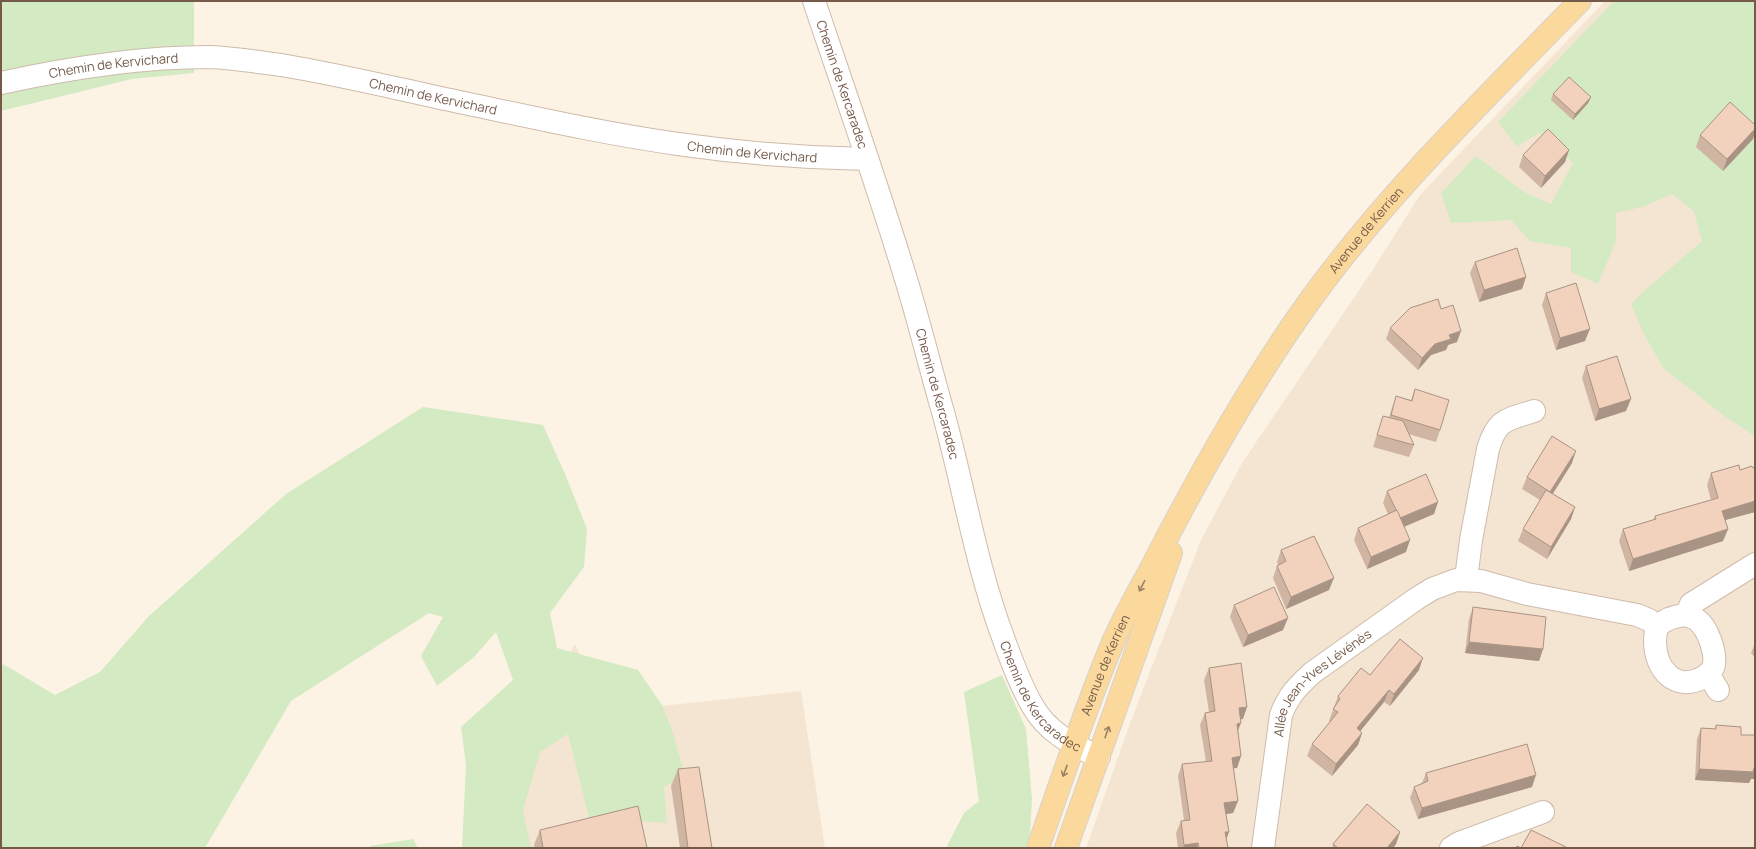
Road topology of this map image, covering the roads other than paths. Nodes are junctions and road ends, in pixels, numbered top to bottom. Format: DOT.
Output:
graph roads {
  1 [pos="814,1"];
  2 [pos="1580,1"];
  3 [pos="1,84"];
  4 [pos="867,159"];
  5 [pos="1534,411"];
  6 [pos="1192,490"];
  7 [pos="1755,564"];
  8 [pos="1466,579"];
  9 [pos="1686,615"];
  10 [pos="1657,627"];
  11 [pos="1074,746"];
  12 [pos="1099,757"];
  13 [pos="1543,812"];
  14 [pos="1038,848"];
  15 [pos="1066,848"];
  16 [pos="1263,848"];
  17 [pos="1451,848"];
  1 -- 4 [label="street, Chemin de Kercaradec"];
  2 -- 6 [label="main road, Avenue de Kerrien"];
  3 -- 4 [label="street, Chemin de Kervichard"];
  4 -- 11 [label="street, Chemin de Kercaradec"];
  5 -- 8 [label="street"];
  6 -- 11 [label="main road, Avenue de Kerrien, one-way"];
  12 -- 6 [label="main road, Avenue de Kerrien, one-way"];
  7 -- 9 [label="street"];
  8 -- 10 [label="street, Allée Jean-Yves Lévénès"];
  8 -- 16 [label="street, Allée Jean-Yves Lévénès"];
  9 -- 10 [label="street"];
  9 -- 10 [label="street"];
  11 -- 12 [label="street, Chemin de Kercaradec"];
  11 -- 14 [label="main road, Avenue de Kerrien, one-way"];
  12 -- 15 [label="main road, Avenue de Kerrien"];
  13 -- 17 [label="street"];
}
